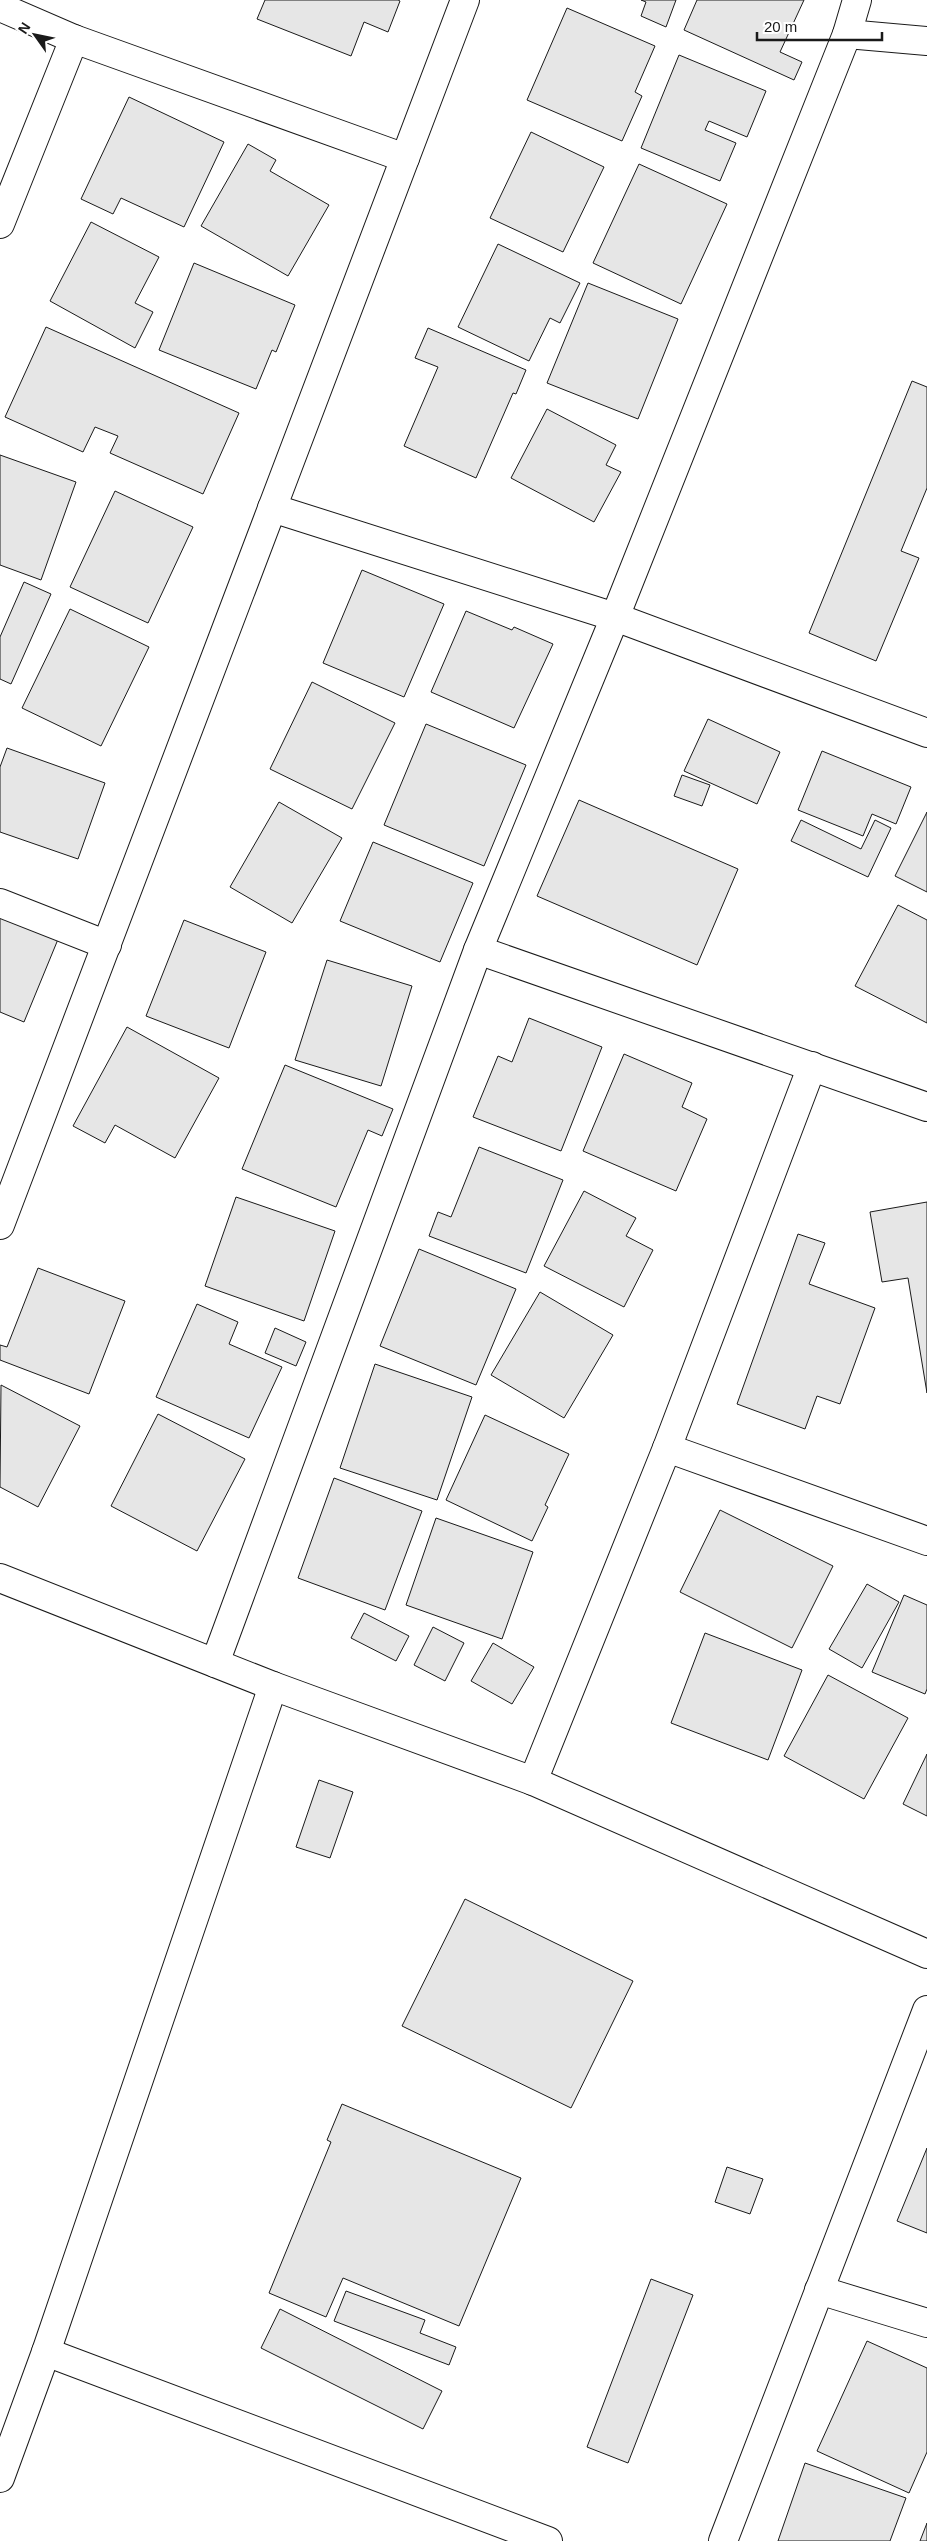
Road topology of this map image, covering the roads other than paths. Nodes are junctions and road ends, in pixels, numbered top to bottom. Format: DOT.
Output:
graph roads {
  1 [pos="465,0"];
  2 [pos="857,0"];
  3 [pos="0,7"];
  4 [pos="847,34"];
  5 [pos="74,39"];
  6 [pos="927,41"];
  7 [pos="405,158"];
  8 [pos="0,224"];
  9 [pos="272,508"];
  10 [pos="615,617"];
  11 [pos="927,733"];
  12 [pos="0,903"];
  13 [pos="107,945"];
  14 [pos="478,950"];
  15 [pos="812,1066"];
  16 [pos="927,1107"];
  17 [pos="0,1225"];
  18 [pos="667,1448"];
  19 [pos="927,1541"];
  20 [pos="0,1578"];
  21 [pos="215,1663"];
  22 [pos="273,1686"];
  23 [pos="533,1782"];
  24 [pos="927,1954"];
  25 [pos="927,2010"];
  26 [pos="819,2290"];
  27 [pos="927,2323"];
  28 [pos="46,2352"];
  29 [pos="0,2478"];
  30 [pos="548,2541"];
  31 [pos="723,2541"];
  1 -- 7 [label="street"];
  2 -- 4 [label="street"];
  3 -- 5 [label="street"];
  4 -- 6 [label="street"];
  4 -- 10 [label="street"];
  5 -- 7 [label="street"];
  5 -- 8 [label="street"];
  7 -- 9 [label="street"];
  9 -- 10 [label="street"];
  9 -- 13 [label="street"];
  10 -- 11 [label="street"];
  10 -- 14 [label="street"];
  12 -- 13 [label="street"];
  13 -- 17 [label="street"];
  14 -- 15 [label="street"];
  14 -- 21 [label="street"];
  15 -- 16 [label="street"];
  15 -- 18 [label="street"];
  18 -- 19 [label="street"];
  18 -- 23 [label="street"];
  20 -- 21 [label="street"];
  21 -- 22 [label="street"];
  22 -- 23 [label="street"];
  22 -- 28 [label="street"];
  23 -- 24 [label="street"];
  25 -- 26 [label="street"];
  26 -- 27 [label="street"];
  26 -- 31 [label="street"];
  28 -- 29 [label="street"];
  28 -- 30 [label="street"];
}
